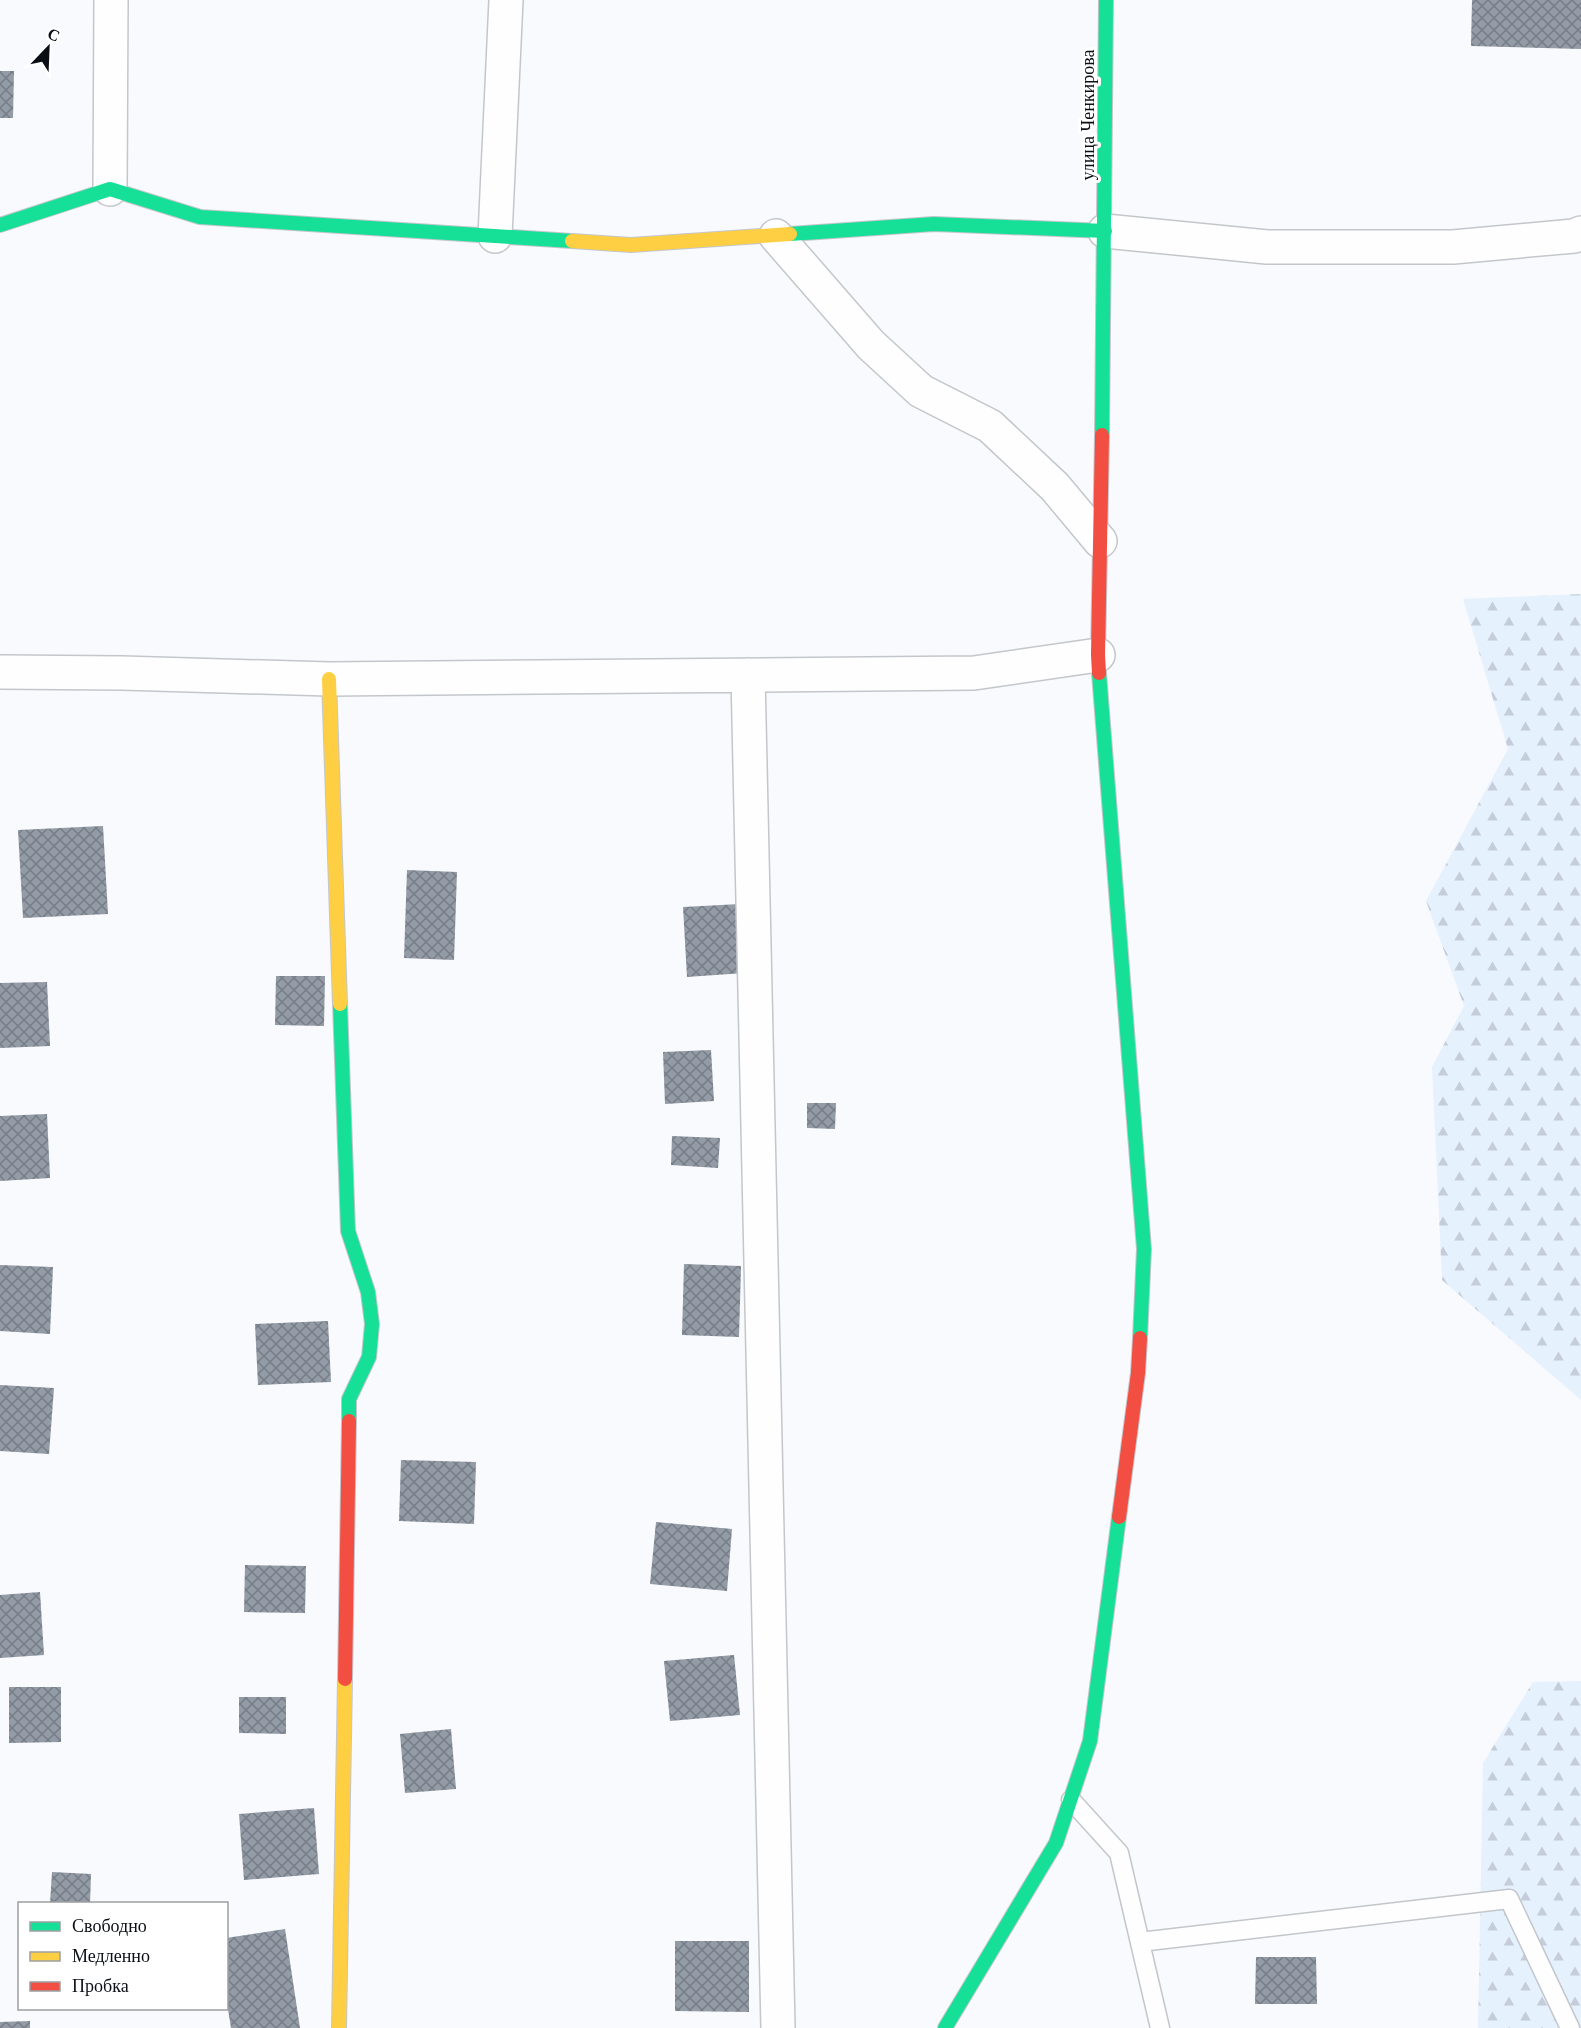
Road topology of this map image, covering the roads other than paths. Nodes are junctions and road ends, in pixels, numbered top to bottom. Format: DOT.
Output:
graph roads {
  1 [pos="111,0"];
  2 [pos="506,0"];
  3 [pos="1106,0"];
  4 [pos="110,189"];
  5 [pos="0,225"];
  6 [pos="1106,231"];
  7 [pos="1581,233"];
  8 [pos="495,237"];
  9 [pos="776,237"];
  10 [pos="1100,541"];
  11 [pos="1098,655"];
  12 [pos="0,672"];
  13 [pos="748,675"];
  14 [pos="329,679"];
  15 [pos="1071,1800"];
  16 [pos="1140,1942"];
  17 [pos="339,2028"];
  18 [pos="778,2028"];
  19 [pos="945,2028"];
  20 [pos="1160,2028"];
  21 [pos="1570,2028"];
  1 -- 4 [label="street"];
  2 -- 8 [label="street"];
  3 -- 6 [label="street, улица Ченкирова"];
  4 -- 5 [label="street"];
  4 -- 8 [label="street"];
  6 -- 7 [label="street"];
  6 -- 9 [label="street"];
  6 -- 10 [label="street, улица Ченкирова"];
  8 -- 9 [label="street"];
  9 -- 10 [label="street"];
  10 -- 11 [label="street, улица Ченкирова"];
  11 -- 13 [label="street"];
  11 -- 15 [label="street, улица Ченкирова"];
  12 -- 14 [label="street"];
  13 -- 14 [label="street"];
  13 -- 18 [label="street"];
  14 -- 17 [label="street"];
  15 -- 16 [label="lane"];
  15 -- 19 [label="street, улица Ченкирова"];
  16 -- 20 [label="lane"];
  16 -- 21 [label="lane"];
}
